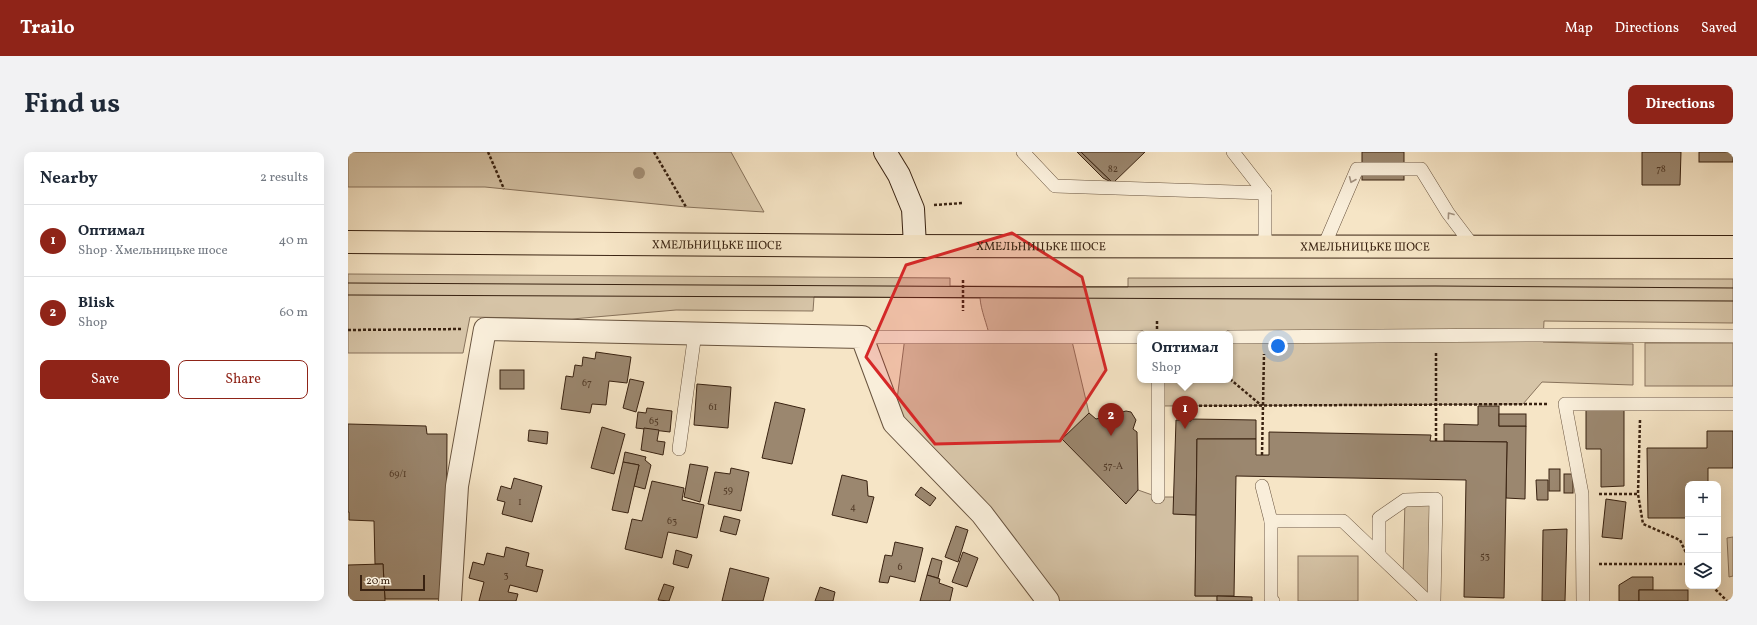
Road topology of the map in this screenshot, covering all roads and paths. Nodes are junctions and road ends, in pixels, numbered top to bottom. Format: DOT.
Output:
graph roads {
  1 [pos="488,152"];
  2 [pos="654,152"];
  3 [pos="885,152"];
  4 [pos="1023,152"];
  5 [pos="1233,152"];
  6 [pos="504,189"];
  7 [pos="1265,193"];
  8 [pos="963,203"];
  9 [pos="934,205"];
  10 [pos="686,207"];
  11 [pos="348,242"];
  12 [pos="915,246"];
  13 [pos="1265,246"];
  14 [pos="1324,246"];
  15 [pos="1473,246"];
  16 [pos="1733,247"];
  17 [pos="963,280"];
  18 [pos="963,311"];
  19 [pos="1157,321"];
  20 [pos="485,329"];
  21 [pos="348,330"];
  22 [pos="1157,331"];
  23 [pos="695,333"];
  24 [pos="1436,335"];
  25 [pos="1264,336"];
  26 [pos="1733,336"];
  27 [pos="862,337"];
  28 [pos="1137,337"];
  29 [pos="1233,337"];
  30 [pos="1233,382"];
  31 [pos="1158,383"];
  32 [pos="1435,404"];
  33 [pos="1565,404"];
  34 [pos="1641,404"];
  35 [pos="1733,404"];
  36 [pos="1158,406"];
  37 [pos="1263,407"];
  38 [pos="1436,441"];
  39 [pos="679,449"];
  40 [pos="1262,455"];
  41 [pos="1262,486"];
  42 [pos="1582,494"];
  43 [pos="1638,494"];
  44 [pos="1158,497"];
  45 [pos="1271,521"];
  46 [pos="1686,553"];
  47 [pos="1379,555"];
  48 [pos="1583,564"];
  49 [pos="1685,564"];
  50 [pos="1715,589"];
  51 [pos="450,601"];
  52 [pos="1048,601"];
  53 [pos="1273,601"];
  54 [pos="1427,601"];
  55 [pos="1434,601"];
  56 [pos="1583,601"];
  57 [pos="1727,601"];
  1 -- 6 [label="path"];
  2 -- 10 [label="path"];
  3 -- 12 [label="street"];
  4 -- 7 [label="lane"];
  5 -- 7 [label="lane"];
  7 -- 13 [label="lane"];
  8 -- 9 [label="path"];
  11 -- 12 [label="main road, ХМЕЛЬНИЦЬКЕ ШОСЕ"];
  12 -- 13 [label="main road, ХМЕЛЬНИЦЬКЕ ШОСЕ"];
  13 -- 14 [label="main road, ХМЕЛЬНИЦЬКЕ ШОСЕ"];
  14 -- 15 [label="main road, ХМЕЛЬНИЦЬКЕ ШОСЕ"];
  15 -- 14 [label="lane, one-way"];
  15 -- 16 [label="main road, ХМЕЛЬНИЦЬКЕ ШОСЕ"];
  17 -- 18 [label="path"];
  19 -- 22 [label="path"];
  20 -- 21 [label="path"];
  20 -- 23 [label="street"];
  20 -- 51 [label="street"];
  23 -- 27 [label="street"];
  23 -- 39 [label="lane"];
  24 -- 25 [label="lane"];
  24 -- 26 [label="lane"];
  24 -- 32 [label="path"];
  25 -- 29 [label="lane"];
  25 -- 37 [label="path"];
  27 -- 28 [label="lane"];
  27 -- 52 [label="street"];
  30 -- 37 [label="path"];
  31 -- 36 [label="lane"];
  32 -- 33 [label="path"];
  32 -- 37 [label="path"];
  32 -- 38 [label="path"];
  33 -- 34 [label="lane"];
  33 -- 42 [label="lane"];
  34 -- 35 [label="lane"];
  34 -- 43 [label="path"];
  36 -- 37 [label="path"];
  36 -- 44 [label="lane"];
  37 -- 40 [label="path"];
  41 -- 45 [label="lane"];
  42 -- 43 [label="path"];
  42 -- 48 [label="lane"];
  43 -- 46 [label="path"];
  45 -- 47 [label="lane"];
  45 -- 53 [label="lane"];
  47 -- 54 [label="lane"];
  47 -- 55 [label="lane"];
  48 -- 49 [label="path"];
  48 -- 56 [label="lane"];
  50 -- 57 [label="path"];
}
